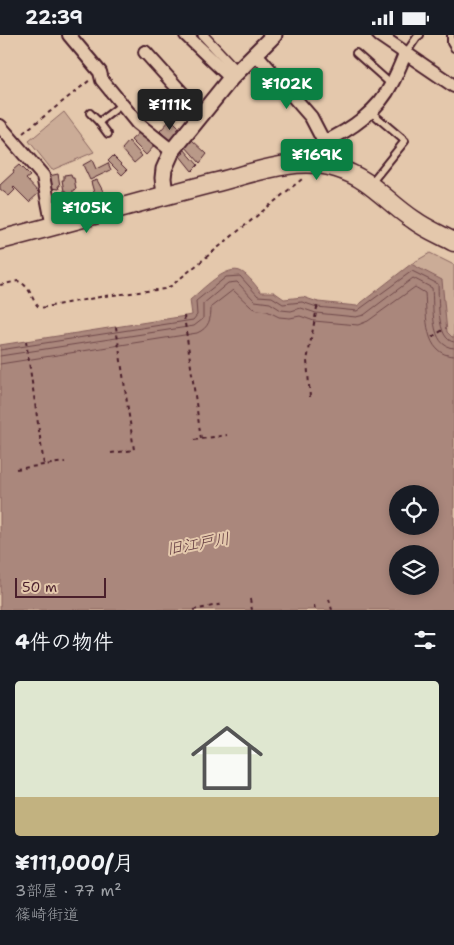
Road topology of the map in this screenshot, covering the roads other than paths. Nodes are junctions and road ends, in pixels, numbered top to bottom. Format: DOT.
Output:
graph roads {
  1 [pos="69,35"];
  2 [pos="186,35"];
  3 [pos="203,35"];
  4 [pos="274,35"];
  5 [pos="379,35"];
  6 [pos="420,35"];
  7 [pos="451,35"];
  8 [pos="454,48"];
  9 [pos="145,52"];
  10 [pos="356,53"];
  11 [pos="256,54"];
  12 [pos="405,54"];
  13 [pos="231,72"];
  14 [pos="392,85"];
  15 [pos="454,86"];
  16 [pos="121,105"];
  17 [pos="371,112"];
  18 [pos="90,113"];
  19 [pos="201,114"];
  20 [pos="99,122"];
  21 [pos="0,126"];
  22 [pos="108,134"];
  23 [pos="324,142"];
  24 [pos="172,151"];
  25 [pos="325,165"];
  26 [pos="370,184"];
  27 [pos="165,195"];
  28 [pos="54,227"];
  29 [pos="0,239"];
  30 [pos="454,242"];
  1 -- 16 [label="street"];
  2 -- 13 [label="street"];
  3 -- 13 [label="street"];
  4 -- 11 [label="street"];
  5 -- 12 [label="street"];
  6 -- 12 [label="lane"];
  7 -- 8 [label="lane"];
  9 -- 19 [label="street"];
  10 -- 14 [label="lane"];
  11 -- 13 [label="street"];
  11 -- 23 [label="street"];
  12 -- 14 [label="street"];
  12 -- 15 [label="street"];
  13 -- 19 [label="street"];
  14 -- 17 [label="street"];
  16 -- 20 [label="lane"];
  16 -- 24 [label="street"];
  17 -- 23 [label="street"];
  17 -- 26 [label="lane"];
  18 -- 20 [label="lane"];
  19 -- 24 [label="street"];
  20 -- 22 [label="lane"];
  21 -- 28 [label="street"];
  23 -- 25 [label="street"];
  24 -- 27 [label="street"];
  25 -- 26 [label="main road"];
  25 -- 27 [label="main road"];
  26 -- 30 [label="main road"];
  27 -- 28 [label="main road"];
  28 -- 29 [label="main road"];
}
